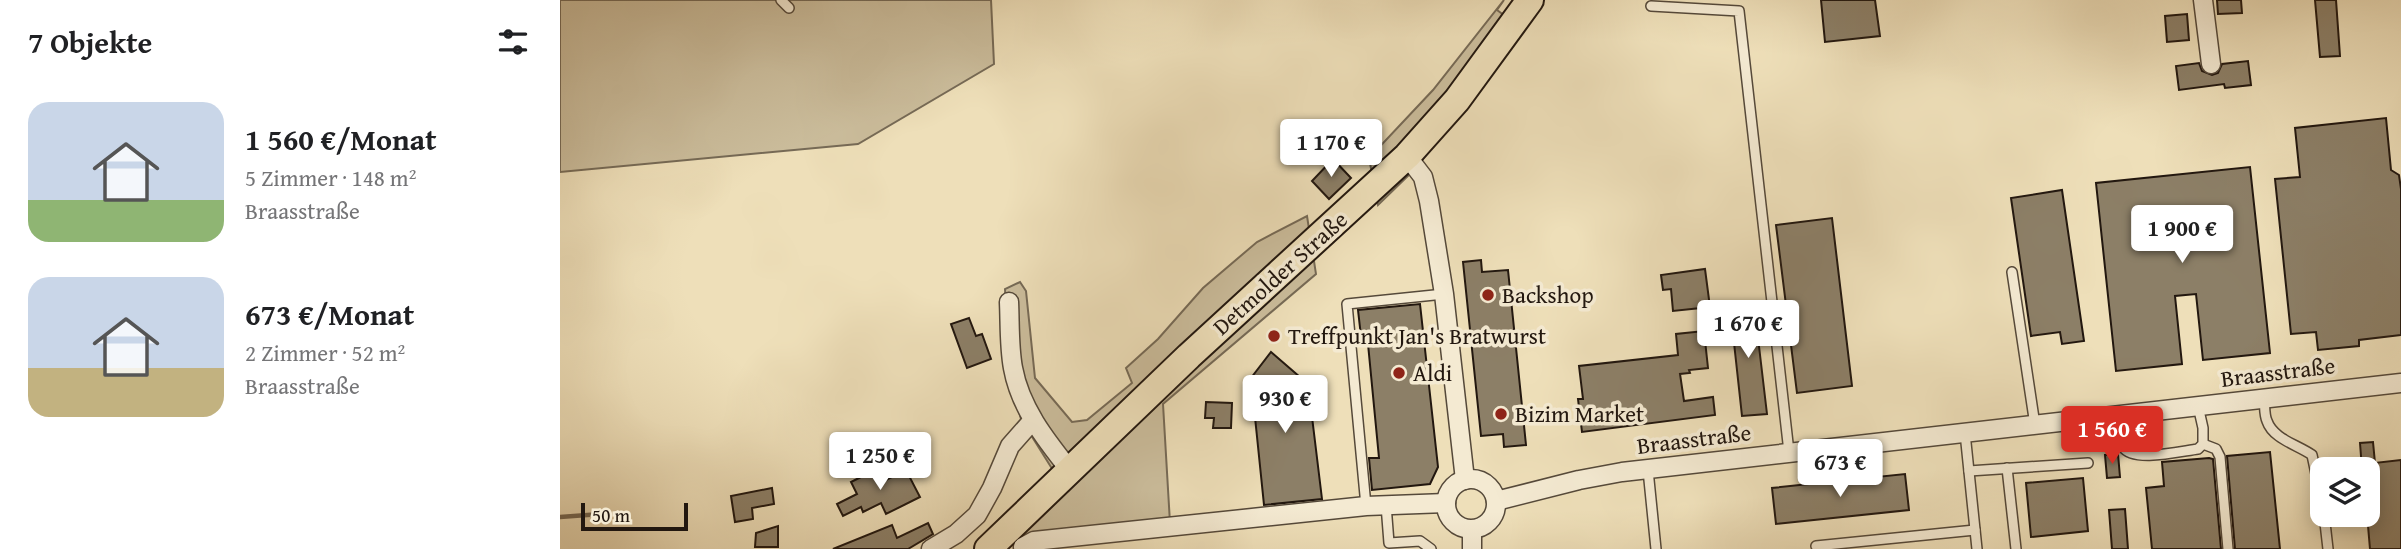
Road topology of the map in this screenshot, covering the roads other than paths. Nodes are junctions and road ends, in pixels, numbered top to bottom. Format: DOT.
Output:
graph roads {
  1 [pos="781,0"];
  2 [pos="1530,0"];
  3 [pos="2203,0"];
  4 [pos="1651,6"];
  5 [pos="789,8"];
  6 [pos="2211,64"];
  7 [pos="1407,156"];
  8 [pos="2012,272"];
  9 [pos="1444,294"];
  10 [pos="1009,302"];
  11 [pos="2401,383"];
  12 [pos="2264,398"];
  13 [pos="2198,406"];
  14 [pos="2117,415"];
  15 [pos="1032,420"];
  16 [pos="2035,425"];
  17 [pos="1965,433"];
  18 [pos="2203,444"];
  19 [pos="1789,452"];
  20 [pos="2312,457"];
  21 [pos="2088,463"];
  22 [pos="2007,468"];
  23 [pos="1069,469"];
  24 [pos="1648,470"];
  25 [pos="1969,471"];
  26 [pos="1465,480"];
  27 [pos="1496,500"];
  28 [pos="1446,503"];
  29 [pos="1386,505"];
  30 [pos="1366,506"];
  31 [pos="2325,527"];
  32 [pos="1472,530"];
  33 [pos="1975,530"];
  34 [pos="1023,547"];
  35 [pos="1816,547"];
  36 [pos="931,549"];
  37 [pos="988,549"];
  38 [pos="1431,549"];
  39 [pos="1472,549"];
  40 [pos="1656,549"];
  41 [pos="1977,549"];
  42 [pos="2016,549"];
  43 [pos="2228,549"];
  44 [pos="2328,549"];
  1 -- 5 [label="lane"];
  2 -- 7 [label="main road, Detmolder Straße"];
  3 -- 6 [label="street"];
  4 -- 19 [label="lane"];
  7 -- 9 [label="street"];
  7 -- 23 [label="main road, Detmolder Straße"];
  8 -- 16 [label="lane"];
  9 -- 26 [label="street"];
  9 -- 30 [label="lane"];
  10 -- 15 [label="street"];
  11 -- 12 [label="street, Braasstraße"];
  12 -- 13 [label="street, Braasstraße"];
  12 -- 20 [label="lane"];
  13 -- 14 [label="street, Braasstraße"];
  13 -- 18 [label="lane"];
  14 -- 16 [label="street, Braasstraße"];
  14 -- 18 [label="lane"];
  15 -- 23 [label="street"];
  15 -- 36 [label="street"];
  16 -- 17 [label="street, Braasstraße"];
  17 -- 19 [label="street, Braasstraße"];
  17 -- 25 [label="lane"];
  18 -- 43 [label="lane"];
  19 -- 24 [label="street, Braasstraße"];
  21 -- 22 [label="lane"];
  22 -- 25 [label="lane"];
  22 -- 42 [label="lane"];
  23 -- 37 [label="main road, Detmolder Straße"];
  24 -- 27 [label="street, Braasstraße"];
  24 -- 40 [label="lane"];
  25 -- 33 [label="lane"];
  26 -- 27 [label="street"];
  26 -- 28 [label="street"];
  27 -- 32 [label="street"];
  28 -- 29 [label="street"];
  28 -- 32 [label="street"];
  29 -- 30 [label="street"];
  29 -- 38 [label="lane"];
  30 -- 34 [label="street"];
  31 -- 44 [label="lane"];
  32 -- 39 [label="street"];
  33 -- 35 [label="lane"];
  33 -- 41 [label="lane"];
}
